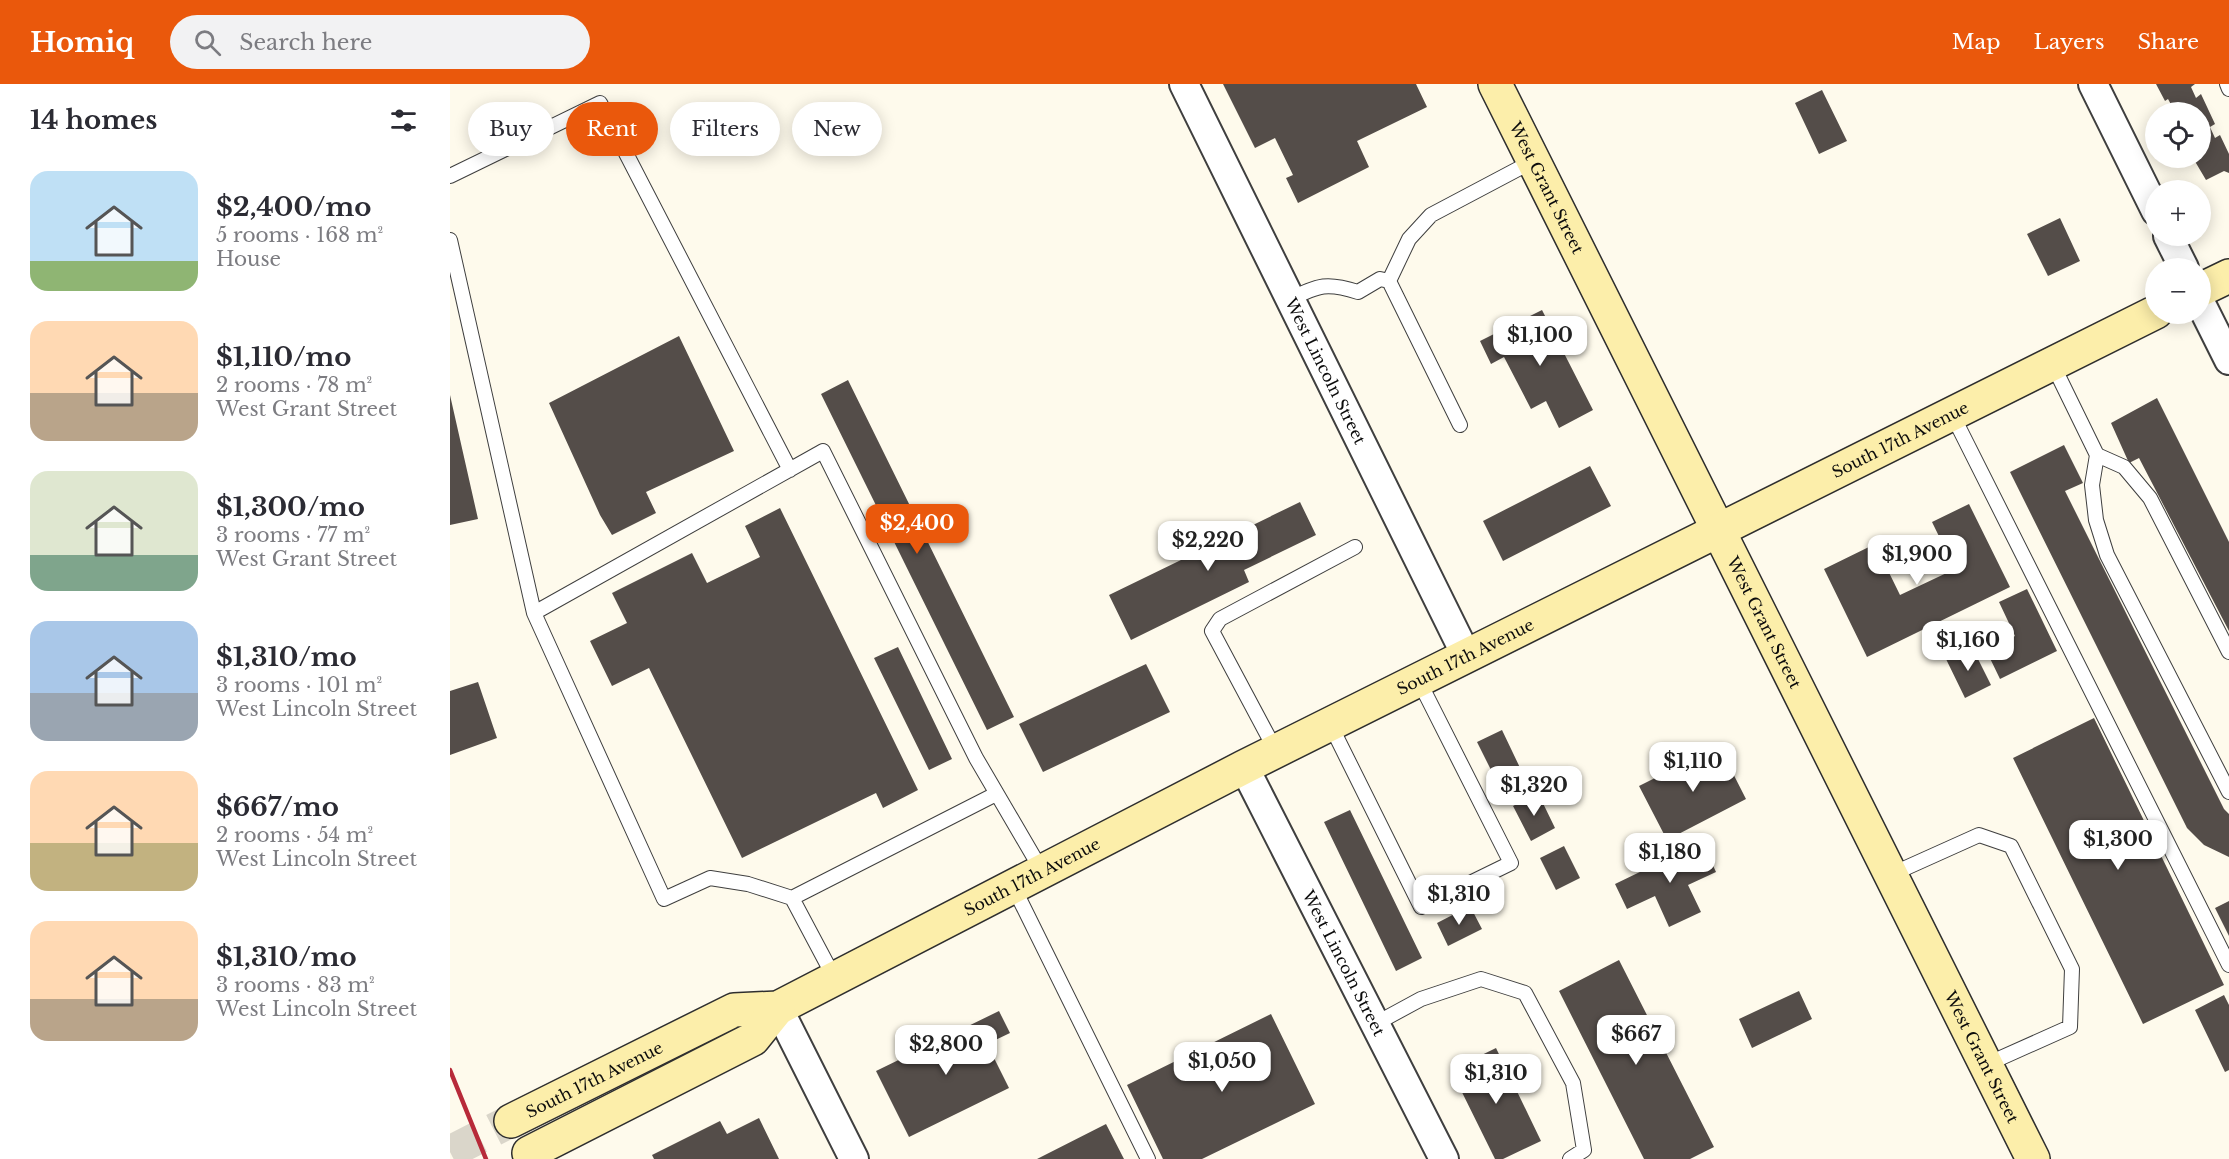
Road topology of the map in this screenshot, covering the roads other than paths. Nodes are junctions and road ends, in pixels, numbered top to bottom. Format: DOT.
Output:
graph roads {
  1 [pos="1184,84"];
  2 [pos="1495,84"];
  3 [pos="2093,84"];
  4 [pos="2226,84"];
  5 [pos="2229,89"];
  6 [pos="1533,161"];
  7 [pos="450,176"];
  8 [pos="2145,189"];
  9 [pos="450,240"];
  10 [pos="2229,276"];
  11 [pos="1389,281"];
  12 [pos="2211,285"];
  13 [pos="1290,299"];
  14 [pos="2145,317"];
  15 [pos="2211,324"];
  16 [pos="2229,360"];
  17 [pos="2052,363"];
  18 [pos="1952,414"];
  19 [pos="1460,425"];
  20 [pos="2097,455"];
  21 [pos="790,470"];
  22 [pos="1718,531"];
  23 [pos="1355,547"];
  24 [pos="534,613"];
  25 [pos="2229,652"];
  26 [pos="1467,657"];
  27 [pos="1419,681"];
  28 [pos="1330,724"];
  29 [pos="1276,751"];
  30 [pos="1244,767"];
  31 [pos="2229,792"];
  32 [pos="996,794"];
  33 [pos="1890,875"];
  34 [pos="1028,879"];
  35 [pos="792,898"];
  36 [pos="2229,965"];
  37 [pos="835,979"];
  38 [pos="778,1008"];
  39 [pos="1375,1024"];
  40 [pos="1985,1065"];
  41 [pos="511,1121"];
  42 [pos="529,1153"];
  43 [pos="854,1159"];
  44 [pos="1148,1159"];
  45 [pos="1444,1159"];
  46 [pos="1570,1159"];
  47 [pos="2033,1159"];
  1 -- 13 [label="street, West Lincoln Street"];
  2 -- 6 [label="main road, West Grant Street"];
  3 -- 8 [label="street"];
  4 -- 5 [label="lane"];
  6 -- 11 [label="lane"];
  6 -- 22 [label="main road, West Grant Street"];
  7 -- 21 [label="lane"];
  9 -- 24 [label="lane"];
  10 -- 12 [label="main road"];
  11 -- 13 [label="lane"];
  11 -- 19 [label="lane"];
  13 -- 26 [label="street, West Lincoln Street"];
  14 -- 17 [label="main road, South 17th Avenue"];
  15 -- 16 [label="street"];
  17 -- 18 [label="main road, South 17th Avenue"];
  17 -- 20 [label="lane"];
  18 -- 22 [label="main road, South 17th Avenue"];
  18 -- 36 [label="lane"];
  20 -- 25 [label="lane"];
  20 -- 31 [label="lane"];
  21 -- 24 [label="lane"];
  21 -- 32 [label="lane"];
  22 -- 26 [label="main road, South 17th Avenue"];
  22 -- 33 [label="main road, West Grant Street"];
  23 -- 29 [label="lane"];
  24 -- 35 [label="lane"];
  26 -- 27 [label="main road, South 17th Avenue"];
  27 -- 28 [label="main road, South 17th Avenue"];
  27 -- 28 [label="lane"];
  28 -- 29 [label="main road, South 17th Avenue"];
  29 -- 30 [label="main road, South 17th Avenue"];
  30 -- 34 [label="main road, South 17th Avenue"];
  30 -- 39 [label="street, West Lincoln Street"];
  32 -- 34 [label="lane"];
  32 -- 35 [label="lane"];
  33 -- 40 [label="main road, West Grant Street"];
  33 -- 40 [label="lane"];
  34 -- 37 [label="main road, South 17th Avenue"];
  34 -- 44 [label="lane"];
  35 -- 37 [label="lane"];
  37 -- 38 [label="main road, South 17th Avenue"];
  38 -- 41 [label="main road, South 17th Avenue"];
  38 -- 42 [label="main road, South 17th Avenue"];
  38 -- 43 [label="street"];
  39 -- 45 [label="street, West Lincoln Street"];
  39 -- 46 [label="lane"];
  40 -- 47 [label="main road, West Grant Street"];
}
